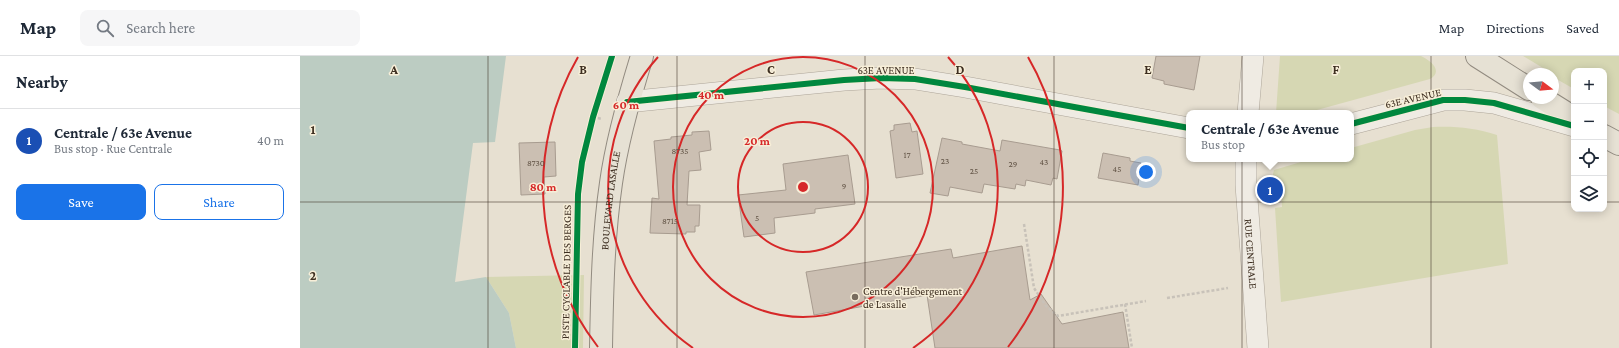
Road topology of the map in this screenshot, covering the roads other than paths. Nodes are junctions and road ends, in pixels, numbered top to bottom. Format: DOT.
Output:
graph roads {
  1 [pos="642,56"];
  2 [pos="1253,56"];
  3 [pos="1477,56"];
  4 [pos="1523,85"];
  5 [pos="627,102"];
  6 [pos="1552,104"];
  7 [pos="1248,110"];
  8 [pos="1571,116"];
  9 [pos="1354,123"];
  10 [pos="1571,125"];
  11 [pos="1186,127"];
  12 [pos="1607,138"];
  13 [pos="1619,144"];
  14 [pos="1246,162"];
  15 [pos="601,348"];
  16 [pos="1258,348"];
  1 -- 5 [label="main road, BOULEVARD LASALLE"];
  2 -- 7 [label="street"];
  3 -- 4 [label="main road"];
  5 -- 11 [label="street, 63E AVENUE"];
  5 -- 15 [label="main road, BOULEVARD LASALLE"];
  6 -- 8 [label="main road"];
  9 -- 10 [label="street, 63E AVENUE"];
  12 -- 13 [label="main road"];
  14 -- 16 [label="street, RUE CENTRALE"];
}
